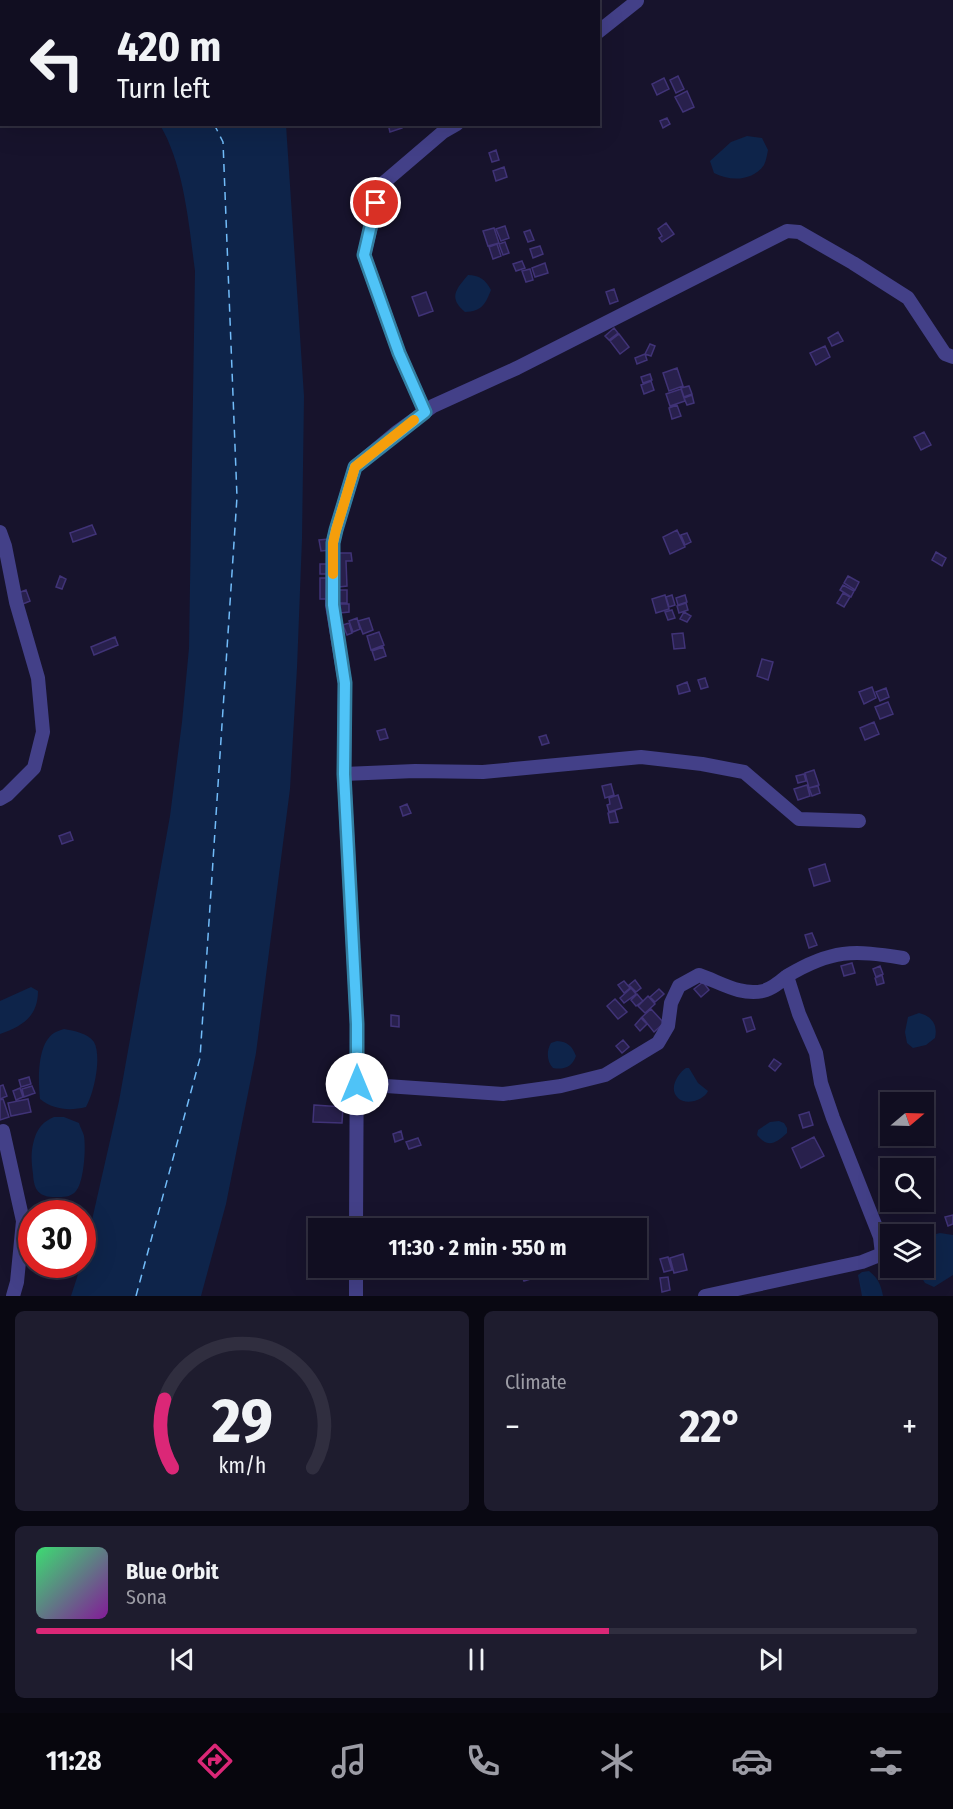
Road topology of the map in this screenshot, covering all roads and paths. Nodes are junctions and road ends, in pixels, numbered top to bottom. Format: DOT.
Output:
graph roads {
  1 [pos="637,1"];
  2 [pos="600,30"];
  3 [pos="454,126"];
  4 [pos="953,357"];
  5 [pos="425,412"];
  6 [pos="0,532"];
  7 [pos="344,774"];
  8 [pos="0,799"];
  9 [pos="859,821"];
  10 [pos="903,958"];
  11 [pos="787,976"];
  12 [pos="357,1084"];
  13 [pos="3,1131"];
  14 [pos="356,1218"];
  15 [pos="356,1278"];
  16 [pos="13,1296"];
  17 [pos="356,1296"];
  18 [pos="705,1296"];
  1 -- 2 [label="street"];
  3 -- 5 [label="street"];
  4 -- 5 [label="street"];
  5 -- 7 [label="street"];
  6 -- 8 [label="street"];
  7 -- 9 [label="street"];
  7 -- 12 [label="street"];
  10 -- 11 [label="street"];
  11 -- 12 [label="street"];
  11 -- 18 [label="street"];
  12 -- 14 [label="street"];
  13 -- 16 [label="street"];
  15 -- 17 [label="street"];
}
